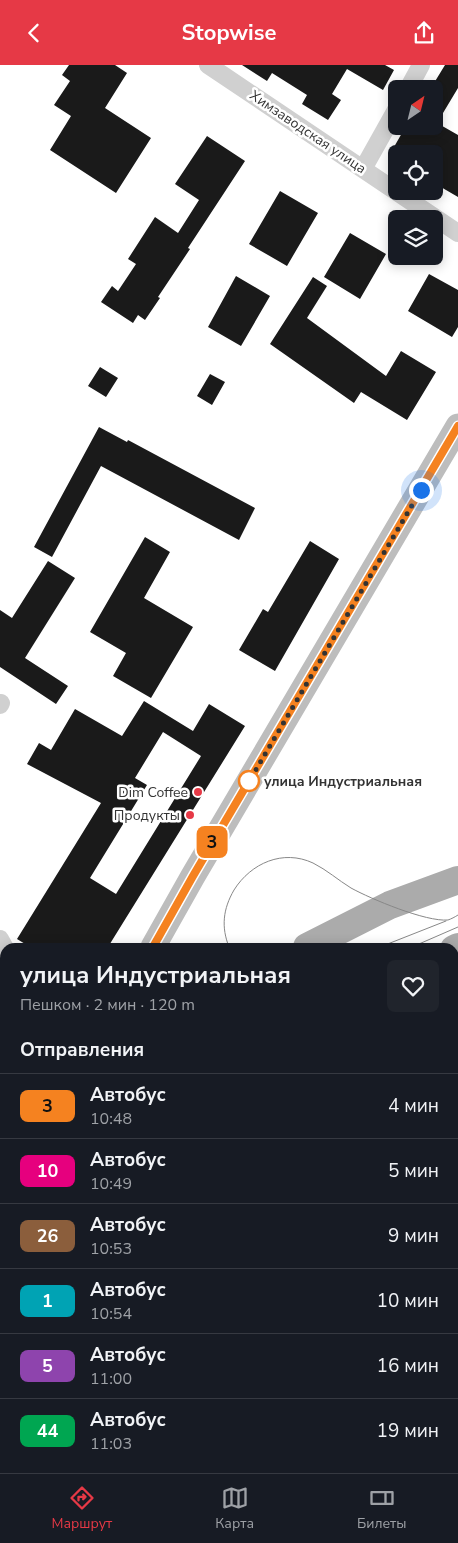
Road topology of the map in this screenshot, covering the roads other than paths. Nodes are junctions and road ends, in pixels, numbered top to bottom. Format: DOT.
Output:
graph roads {
  1 [pos="422,65"];
  2 [pos="210,66"];
  3 [pos="413,80"];
  4 [pos="388,124"];
  5 [pos="363,169"];
  6 [pos="458,233"];
  7 [pos="458,426"];
  8 [pos="458,881"];
  9 [pos="155,943"];
  10 [pos="315,943"];
  1 -- 3 [label="street"];
  2 -- 5 [label="street, Химзаводская улица"];
  4 -- 5 [label="street"];
  5 -- 6 [label="street, Химзаводская улица"];
  7 -- 9 [label="main road"];
  8 -- 10 [label="main road"];
}
